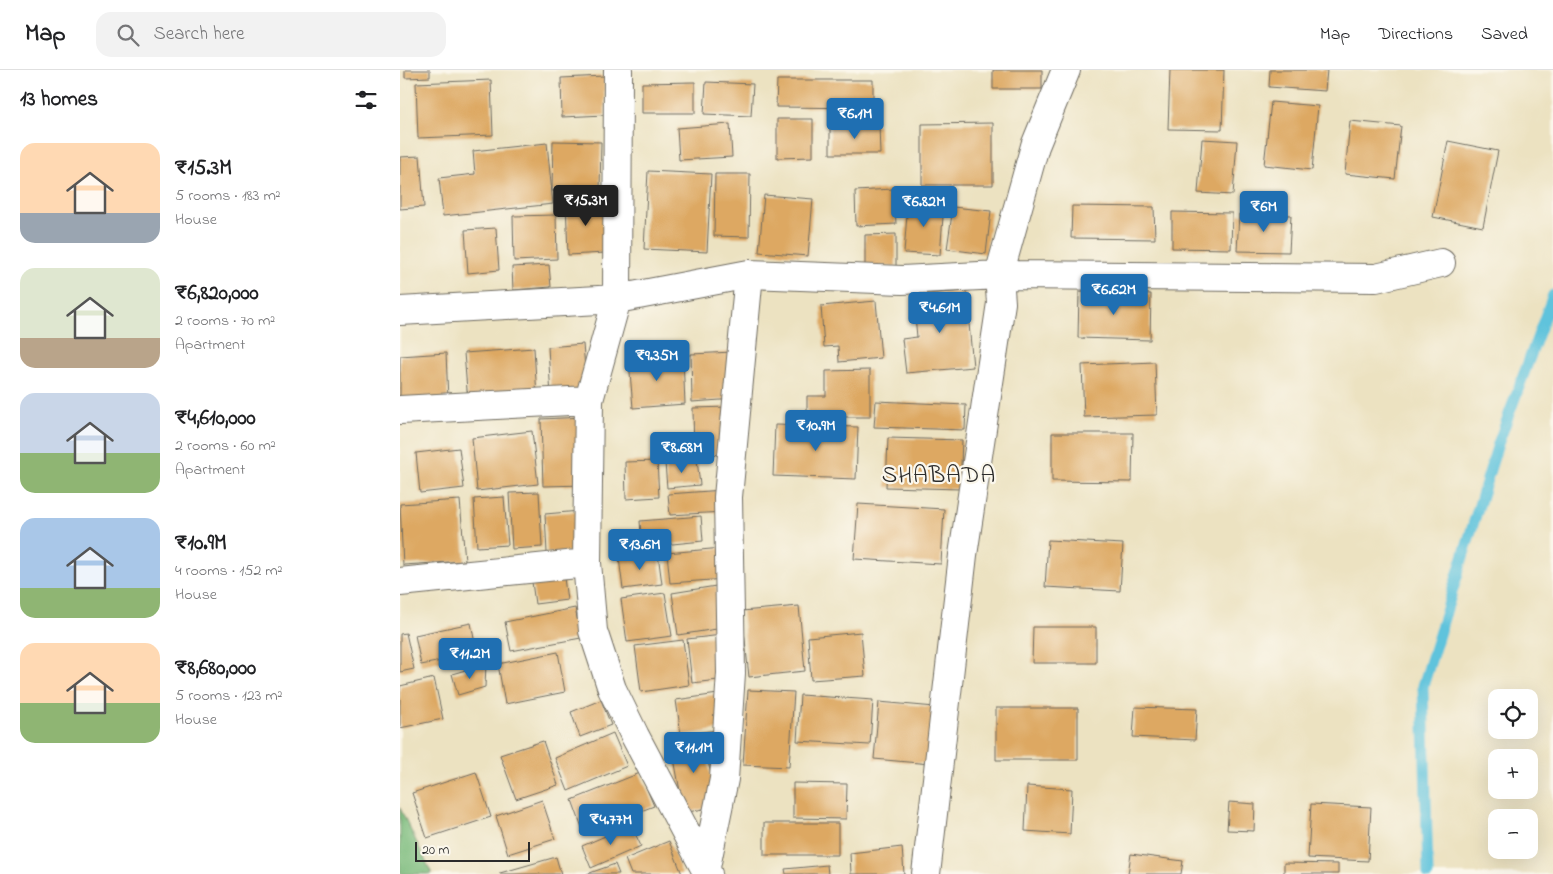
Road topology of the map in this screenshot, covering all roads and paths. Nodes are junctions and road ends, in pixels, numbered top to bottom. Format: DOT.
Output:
graph roads {
  1 [pos="618,70"];
  2 [pos="1066,70"];
  3 [pos="1441,263"];
  4 [pos="749,274"];
  5 [pos="999,275"];
  6 [pos="617,299"];
  7 [pos="400,310"];
  8 [pos="589,400"];
  9 [pos="400,410"];
  10 [pos="588,563"];
  11 [pos="400,582"];
  12 [pos="707,871"];
  13 [pos="926,874"];
  1 -- 6 [label="street"];
  2 -- 5 [label="street"];
  3 -- 5 [label="street"];
  4 -- 5 [label="street"];
  4 -- 6 [label="street"];
  4 -- 12 [label="street"];
  5 -- 13 [label="street"];
  6 -- 7 [label="street"];
  6 -- 8 [label="street"];
  8 -- 9 [label="street"];
  8 -- 10 [label="street"];
  10 -- 11 [label="street"];
  10 -- 12 [label="street"];
}
